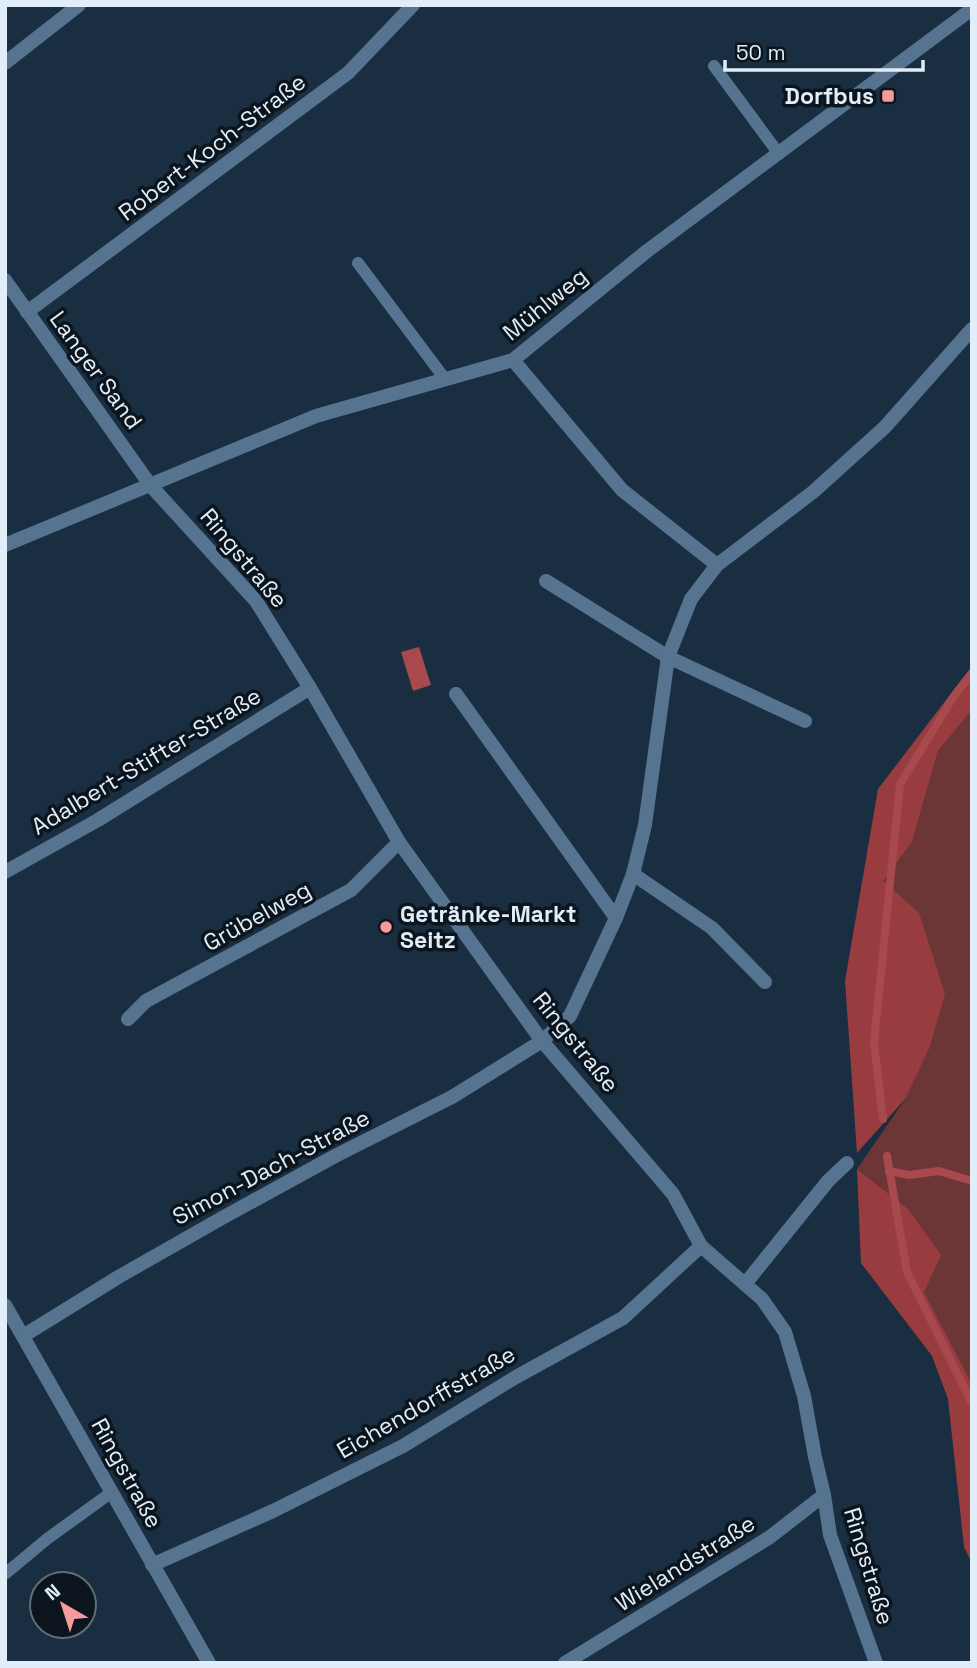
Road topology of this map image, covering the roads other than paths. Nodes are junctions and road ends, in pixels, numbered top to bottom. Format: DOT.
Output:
graph roads {
  1 [pos="79,5"];
  2 [pos="413,5"];
  3 [pos="972,9"];
  4 [pos="5,63"];
  5 [pos="714,66"];
  6 [pos="779,154"];
  7 [pos="358,263"];
  8 [pos="5,280"];
  9 [pos="27,312"];
  10 [pos="972,330"];
  11 [pos="513,360"];
  12 [pos="444,379"];
  13 [pos="151,486"];
  14 [pos="5,545"];
  15 [pos="717,565"];
  16 [pos="546,581"];
  17 [pos="668,657"];
  18 [pos="310,688"];
  19 [pos="456,694"];
  20 [pos="804,721"];
  21 [pos="399,842"];
  22 [pos="5,872"];
  23 [pos="633,874"];
  24 [pos="616,918"];
  25 [pos="765,982"];
  26 [pos="128,1019"];
  27 [pos="542,1041"];
  28 [pos="847,1163"];
  29 [pos="701,1246"];
  30 [pos="745,1284"];
  31 [pos="5,1305"];
  32 [pos="23,1336"];
  33 [pos="112,1492"];
  34 [pos="824,1495"];
  35 [pos="152,1565"];
  36 [pos="5,1574"];
  37 [pos="209,1663"];
  38 [pos="565,1663"];
  39 [pos="876,1663"];
  1 -- 4 [label="street"];
  2 -- 9 [label="street, Robert-Koch-Straße"];
  3 -- 6 [label="street, Mühlweg"];
  5 -- 6 [label="lane"];
  6 -- 11 [label="street, Mühlweg"];
  7 -- 12 [label="lane"];
  8 -- 9 [label="street, Langer Sand"];
  9 -- 13 [label="street, Langer Sand"];
  10 -- 15 [label="street, Simon-Dach-Straße"];
  11 -- 12 [label="street, Mühlweg"];
  11 -- 15 [label="street"];
  12 -- 13 [label="street, Mühlweg"];
  13 -- 14 [label="street, Mühlweg"];
  13 -- 18 [label="street, Ringstraße"];
  15 -- 17 [label="street, Simon-Dach-Straße"];
  16 -- 17 [label="street"];
  17 -- 20 [label="street"];
  17 -- 23 [label="street, Simon-Dach-Straße"];
  18 -- 21 [label="street, Ringstraße"];
  18 -- 22 [label="street, Adalbert-Stifter-Straße"];
  19 -- 24 [label="street"];
  21 -- 26 [label="street, Grübelweg"];
  21 -- 27 [label="street, Ringstraße"];
  23 -- 24 [label="street, Simon-Dach-Straße"];
  23 -- 25 [label="street"];
  24 -- 27 [label="street, Simon-Dach-Straße"];
  27 -- 29 [label="street, Ringstraße"];
  27 -- 32 [label="street, Simon-Dach-Straße"];
  28 -- 30 [label="street"];
  29 -- 30 [label="street, Ringstraße"];
  29 -- 35 [label="street, Eichendorffstraße"];
  30 -- 34 [label="street, Ringstraße"];
  31 -- 32 [label="street, Ringstraße"];
  32 -- 33 [label="street, Ringstraße"];
  33 -- 35 [label="street, Ringstraße"];
  33 -- 36 [label="lane"];
  34 -- 38 [label="street, Wielandstraße"];
  34 -- 39 [label="street, Ringstraße"];
  35 -- 37 [label="street, Ringstraße"];
}
